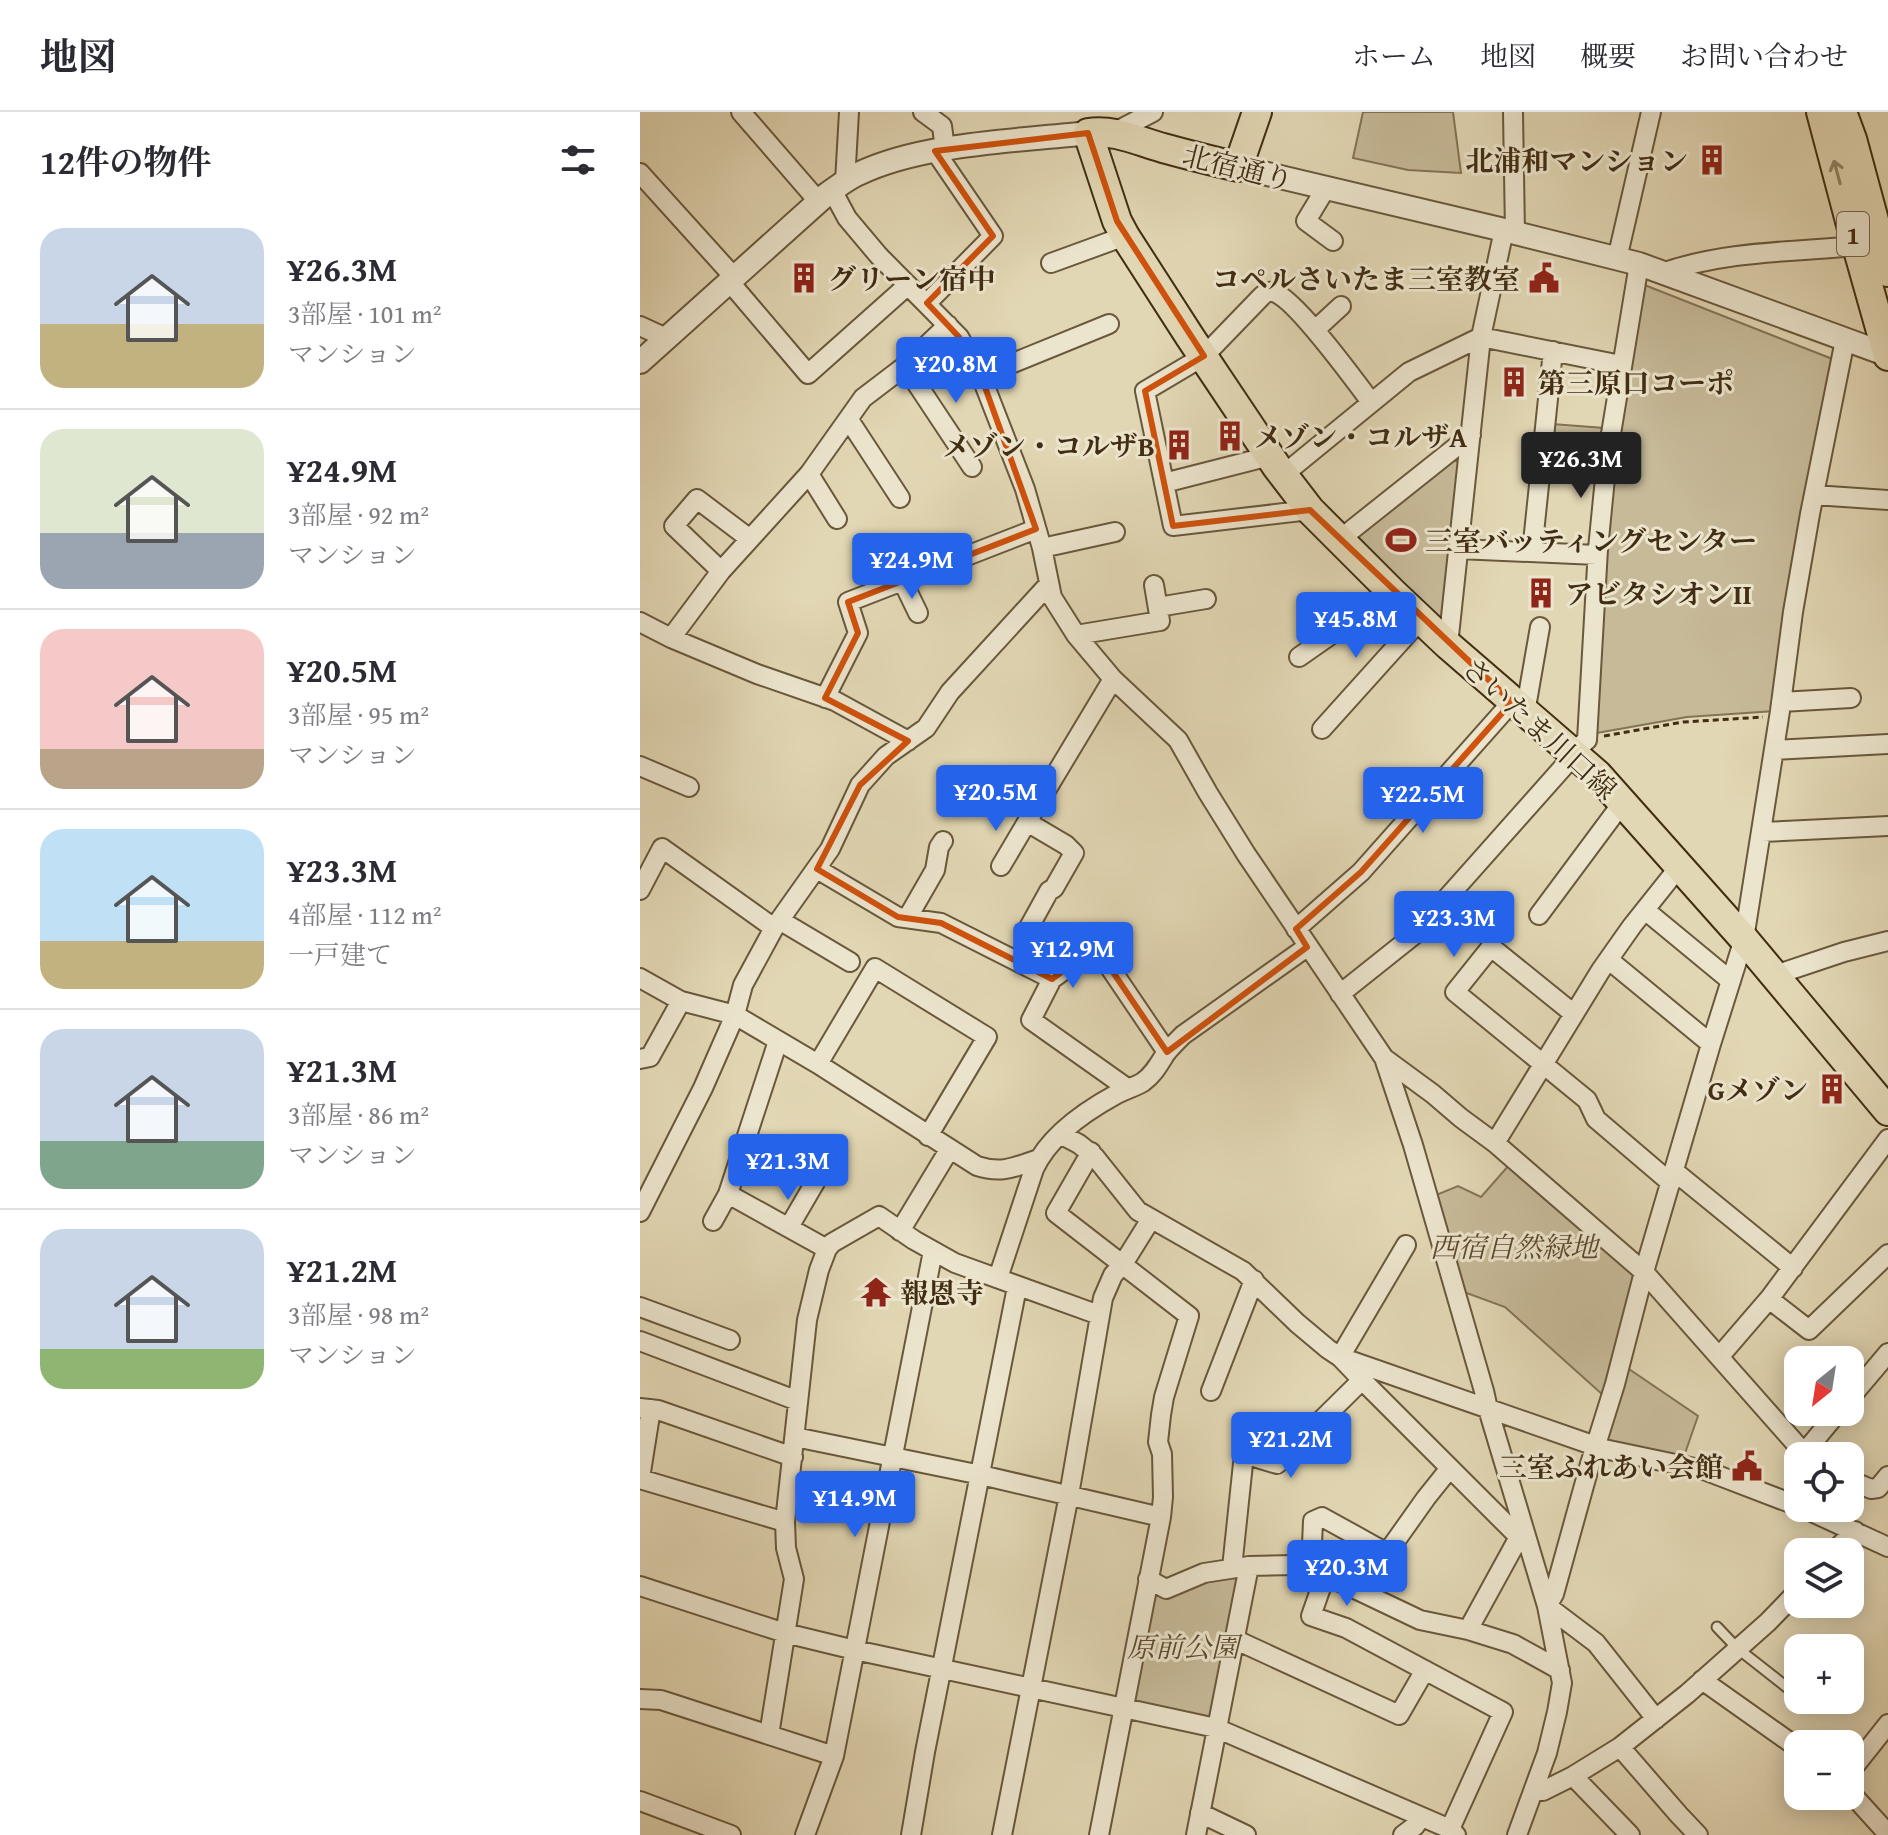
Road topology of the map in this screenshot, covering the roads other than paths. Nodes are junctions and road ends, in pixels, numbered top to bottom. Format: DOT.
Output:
graph roads {
  1 [pos="741,112"];
  2 [pos="849,112"];
  3 [pos="923,112"];
  4 [pos="1153,112"];
  5 [pos="1257,112"];
  6 [pos="1513,112"];
  7 [pos="1651,112"];
  8 [pos="1821,112"];
  9 [pos="1842,112"];
  10 [pos="944,119"];
  11 [pos="1855,126"];
  12 [pos="1100,133"];
  13 [pos="940,150"];
  14 [pos="1238,167"];
  15 [pos="640,173"];
  16 [pos="1326,188"];
  17 [pos="832,191"];
  18 [pos="1510,232"];
  19 [pos="1125,236"];
  20 [pos="1333,241"];
  21 [pos="1875,245"];
  22 [pos="1617,259"];
  23 [pos="1051,263"];
  24 [pos="1639,264"];
  25 [pos="1888,272"];
  26 [pos="1662,273"];
  27 [pos="731,278"];
  28 [pos="908,285"];
  29 [pos="927,303"];
  30 [pos="1341,306"];
  31 [pos="1109,324"];
  32 [pos="948,325"];
  33 [pos="640,326"];
  34 [pos="1315,330"];
  35 [pos="1481,337"];
  36 [pos="666,338"];
  37 [pos="1845,340"];
  38 [pos="1553,351"];
  39 [pos="1204,356"];
  40 [pos="1888,356"];
  41 [pos="640,362"];
  42 [pos="1621,365"];
  43 [pos="905,366"];
  44 [pos="981,376"];
  45 [pos="1371,402"];
  46 [pos="849,420"];
  47 [pos="1471,435"];
  48 [pos="1276,466"];
  49 [pos="972,467"];
  50 [pos="809,474"];
  51 [pos="1164,483"];
  52 [pos="1814,495"];
  53 [pos="900,498"];
  54 [pos="1888,500"];
  55 [pos="1310,510"];
  56 [pos="837,519"];
  57 [pos="1036,529"];
  58 [pos="1115,532"];
  59 [pos="750,539"];
  60 [pos="1339,540"];
  61 [pos="1042,548"];
  62 [pos="1458,549"];
  63 [pos="1532,552"];
  64 [pos="1597,555"];
  65 [pos="721,571"];
  66 [pos="903,582"];
  67 [pos="1049,584"];
  68 [pos="1154,585"];
  69 [pos="1392,592"];
  70 [pos="1206,599"];
  71 [pos="1158,607"];
  72 [pos="918,613"];
  73 [pos="1421,619"];
  74 [pos="640,622"];
  75 [pos="1540,627"];
  76 [pos="1076,635"];
  77 [pos="671,638"];
  78 [pos="1448,645"];
  79 [pos="1299,657"];
  80 [pos="1113,679"];
  81 [pos="825,698"];
  82 [pos="1851,698"];
  83 [pos="1519,708"];
  84 [pos="1780,709"];
  85 [pos="1322,729"];
  86 [pos="908,741"];
  87 [pos="1888,744"];
  88 [pos="1578,749"];
  89 [pos="1774,750"];
  90 [pos="640,766"];
  91 [pos="689,787"];
  92 [pos="1623,802"];
  93 [pos="1027,822"];
  94 [pos="1888,826"];
  95 [pos="1762,832"];
  96 [pos="943,841"];
  97 [pos="1001,866"];
  98 [pos="1679,867"];
  99 [pos="817,869"];
  100 [pos="640,890"];
  101 [pos="1645,910"];
  102 [pos="1539,915"];
  103 [pos="908,917"];
  104 [pos="778,925"];
  105 [pos="1028,929"];
  106 [pos="1296,929"];
  107 [pos="1744,939"];
  108 [pos="1888,941"];
  109 [pos="1307,947"];
  110 [pos="1609,960"];
  111 [pos="850,962"];
  112 [pos="1775,975"];
  113 [pos="640,978"];
  114 [pos="1052,979"];
  115 [pos="1731,981"];
  116 [pos="1340,994"];
  117 [pos="681,1001"];
  118 [pos="1574,1014"];
  119 [pos="735,1015"];
  120 [pos="778,1041"];
  121 [pos="1711,1044"];
  122 [pos="1167,1052"];
  123 [pos="1384,1058"];
  124 [pos="640,1059"];
  125 [pos="1543,1063"];
  126 [pos="818,1064"];
  127 [pos="1127,1088"];
  128 [pos="1888,1111"];
  129 [pos="1060,1134"];
  130 [pos="928,1136"];
  131 [pos="1888,1139"];
  132 [pos="1495,1143"];
  133 [pos="949,1150"];
  134 [pos="1091,1152"];
  135 [pos="1039,1159"];
  136 [pos="824,1167"];
  137 [pos="1672,1177"];
  138 [pos="646,1185"];
  139 [pos="728,1194"];
  140 [pos="640,1212"];
  141 [pos="1151,1219"];
  142 [pos="713,1221"];
  143 [pos="789,1227"];
  144 [pos="900,1231"];
  145 [pos="1406,1245"];
  146 [pos="827,1249"];
  147 [pos="933,1251"];
  148 [pos="1888,1254"];
  149 [pos="1123,1264"];
  150 [pos="1793,1268"];
  151 [pos="1644,1272"];
  152 [pos="998,1278"];
  153 [pos="1254,1280"];
  154 [pos="1017,1287"];
  155 [pos="1769,1299"];
  156 [pos="640,1307"];
  157 [pos="1099,1315"];
  158 [pos="730,1340"];
  159 [pos="640,1341"];
  160 [pos="1888,1353"];
  161 [pos="1340,1357"];
  162 [pos="1719,1357"];
  163 [pos="1362,1380"];
  164 [pos="1864,1381"];
  165 [pos="1211,1391"];
  166 [pos="798,1401"];
  167 [pos="646,1408"];
  168 [pos="1488,1409"];
  169 [pos="795,1437"];
  170 [pos="1795,1442"];
  171 [pos="1597,1446"];
  172 [pos="893,1456"];
  173 [pos="793,1457"];
  174 [pos="1450,1468"];
  175 [pos="981,1475"];
  176 [pos="1888,1476"];
  177 [pos="640,1478"];
  178 [pos="1864,1486"];
  179 [pos="1069,1495"];
  180 [pos="1784,1500"];
  181 [pos="1161,1517"];
  182 [pos="785,1522"];
  183 [pos="1836,1522"];
  184 [pos="1855,1531"];
  185 [pos="1848,1538"];
  186 [pos="1524,1541"];
  187 [pos="1888,1547"];
  188 [pos="1240,1567"];
  189 [pos="1318,1572"];
  190 [pos="1148,1579"];
  191 [pos="640,1586"];
  192 [pos="1784,1605"];
  193 [pos="1547,1606"];
  194 [pos="1717,1627"];
  195 [pos="1468,1630"];
  196 [pos="785,1633"];
  197 [pos="1234,1639"];
  198 [pos="1737,1648"];
  199 [pos="855,1650"];
  200 [pos="942,1670"];
  201 [pos="1425,1670"];
  202 [pos="1560,1670"];
  203 [pos="1702,1680"];
  204 [pos="1784,1685"];
  205 [pos="1031,1688"];
  206 [pos="640,1699"];
  207 [pos="1124,1709"];
  208 [pos="1656,1719"];
  209 [pos="1888,1724"];
  210 [pos="1216,1728"];
  211 [pos="769,1735"];
  212 [pos="1784,1738"];
  213 [pos="1620,1747"];
  214 [pos="1864,1754"];
  215 [pos="834,1756"];
  216 [pos="1573,1776"];
  217 [pos="1534,1791"];
  218 [pos="640,1801"];
  219 [pos="1864,1807"];
  220 [pos="1200,1813"];
  221 [pos="1421,1817"];
  222 [pos="1685,1831"];
  223 [pos="1453,1832"];
  224 [pos="1524,1832"];
  225 [pos="1888,1834"];
  226 [pos="731,1835"];
  227 [pos="805,1835"];
  228 [pos="911,1835"];
  229 [pos="1002,1835"];
  230 [pos="1099,1835"];
  231 [pos="1196,1835"];
  232 [pos="1246,1835"];
  233 [pos="1403,1835"];
  234 [pos="1630,1835"];
  1 -- 17 [label="street"];
  2 -- 17 [label="street"];
  3 -- 10 [label="street"];
  4 -- 12 [label="street"];
  5 -- 14 [label="main road"];
  6 -- 18 [label="street"];
  7 -- 22 [label="street"];
  21 -- 8 [label="main road, 1, one-way"];
  9 -- 11 [label="main road, 1"];
  10 -- 13 [label="street"];
  11 -- 21 [label="main road, 1"];
  12 -- 13 [label="street, 北宿通り"];
  12 -- 14 [label="main road, 北宿通り"];
  12 -- 19 [label="main road, さいたま川口線"];
  13 -- 17 [label="street, 北宿通り"];
  13 -- 29 [label="street"];
  14 -- 16 [label="street, 北宿通り"];
  15 -- 27 [label="street"];
  16 -- 18 [label="street, 北宿通り"];
  16 -- 20 [label="street"];
  17 -- 27 [label="street, 北宿通り"];
  17 -- 28 [label="street"];
  18 -- 22 [label="street, 北宿通り"];
  18 -- 35 [label="street"];
  19 -- 23 [label="street"];
  19 -- 39 [label="main road, さいたま川口線"];
  21 -- 25 [label="main road, 1"];
  21 -- 26 [label="street"];
  21 -- 40 [label="main road, 1"];
  22 -- 24 [label="street, 北宿通り"];
  24 -- 26 [label="street, 北宿通り"];
  24 -- 42 [label="street"];
  26 -- 37 [label="street, 北宿通り"];
  27 -- 28 [label="street"];
  27 -- 36 [label="street, 北宿通り"];
  28 -- 29 [label="street"];
  29 -- 32 [label="street"];
  30 -- 34 [label="street"];
  31 -- 44 [label="street"];
  32 -- 43 [label="street"];
  32 -- 44 [label="street"];
  33 -- 36 [label="street"];
  34 -- 39 [label="street"];
  34 -- 45 [label="street"];
  35 -- 38 [label="street"];
  35 -- 45 [label="street"];
  35 -- 47 [label="street"];
  36 -- 41 [label="street, 北宿通り"];
  37 -- 40 [label="street, 北宿通り"];
  37 -- 52 [label="street"];
  38 -- 42 [label="street"];
  38 -- 63 [label="street"];
  39 -- 48 [label="main road, さいたま川口線"];
  39 -- 51 [label="street"];
  42 -- 64 [label="street"];
  43 -- 46 [label="street"];
  43 -- 49 [label="street"];
  44 -- 57 [label="street"];
  45 -- 48 [label="street"];
  46 -- 50 [label="street"];
  46 -- 53 [label="street"];
  47 -- 60 [label="street"];
  47 -- 62 [label="street"];
  48 -- 51 [label="street"];
  48 -- 55 [label="main road, さいたま川口線"];
  50 -- 56 [label="street"];
  50 -- 59 [label="street"];
  51 -- 55 [label="street"];
  52 -- 54 [label="street"];
  52 -- 84 [label="street"];
  55 -- 60 [label="main road, さいたま川口線"];
  57 -- 61 [label="street"];
  57 -- 66 [label="street"];
  58 -- 61 [label="street"];
  59 -- 65 [label="street"];
  59 -- 65 [label="street"];
  60 -- 69 [label="main road, さいたま川口線"];
  61 -- 67 [label="street"];
  62 -- 63 [label="street"];
  62 -- 78 [label="street"];
  63 -- 64 [label="street"];
  64 -- 88 [label="street"];
  65 -- 77 [label="street"];
  66 -- 72 [label="street"];
  66 -- 81 [label="street"];
  67 -- 76 [label="street"];
  67 -- 86 [label="street"];
  68 -- 71 [label="street"];
  69 -- 73 [label="main road, さいたま川口線"];
  69 -- 79 [label="street"];
  70 -- 71 [label="street"];
  71 -- 76 [label="street"];
  73 -- 78 [label="main road, さいたま川口線"];
  73 -- 85 [label="street"];
  74 -- 77 [label="street"];
  75 -- 83 [label="street"];
  76 -- 80 [label="street"];
  77 -- 81 [label="street"];
  78 -- 83 [label="main road, さいたま川口線"];
  80 -- 93 [label="street"];
  80 -- 106 [label="street"];
  81 -- 86 [label="street"];
  82 -- 84 [label="street"];
  83 -- 88 [label="main road, さいたま川口線"];
  83 -- 106 [label="street"];
  84 -- 89 [label="street"];
  86 -- 99 [label="street"];
  87 -- 89 [label="street"];
  88 -- 92 [label="main road, さいたま川口線"];
  88 -- 116 [label="street"];
  89 -- 95 [label="street"];
  90 -- 91 [label="street"];
  92 -- 98 [label="main road, さいたま川口線"];
  92 -- 102 [label="street"];
  93 -- 97 [label="street"];
  93 -- 105 [label="street"];
  94 -- 95 [label="street"];
  95 -- 107 [label="street"];
  96 -- 103 [label="street"];
  98 -- 101 [label="street"];
  98 -- 107 [label="main road, さいたま川口線"];
  99 -- 103 [label="street"];
  99 -- 104 [label="street"];
  100 -- 104 [label="street"];
  101 -- 110 [label="street"];
  101 -- 115 [label="street"];
  103 -- 114 [label="street"];
  104 -- 111 [label="street"];
  104 -- 119 [label="street"];
  106 -- 109 [label="street"];
  107 -- 112 [label="main road, さいたま川口線"];
  107 -- 115 [label="street"];
  108 -- 112 [label="street"];
  109 -- 116 [label="street"];
  109 -- 122 [label="street"];
  110 -- 118 [label="street"];
  110 -- 121 [label="street"];
  112 -- 128 [label="main road, さいたま川口線"];
  113 -- 117 [label="street"];
  114 -- 122 [label="street"];
  114 -- 127 [label="street"];
  115 -- 121 [label="street"];
  116 -- 123 [label="street"];
  117 -- 119 [label="street"];
  117 -- 124 [label="street"];
  118 -- 125 [label="street"];
  118 -- 125 [label="street"];
  119 -- 120 [label="street"];
  119 -- 138 [label="street"];
  120 -- 126 [label="street"];
  120 -- 139 [label="street"];
  121 -- 137 [label="street"];
  122 -- 127 [label="street"];
  123 -- 132 [label="street"];
  123 -- 168 [label="street"];
  125 -- 132 [label="street"];
  125 -- 137 [label="street"];
  126 -- 130 [label="street"];
  126 -- 130 [label="street"];
  127 -- 129 [label="street"];
  129 -- 134 [label="street"];
  129 -- 135 [label="street"];
  130 -- 133 [label="street"];
  131 -- 150 [label="street"];
  132 -- 151 [label="street"];
  133 -- 135 [label="street"];
  133 -- 144 [label="street"];
  134 -- 141 [label="street"];
  134 -- 149 [label="street"];
  135 -- 152 [label="street"];
  136 -- 143 [label="street"];
  137 -- 150 [label="street"];
  137 -- 151 [label="street"];
  138 -- 140 [label="street"];
  139 -- 142 [label="street"];
  139 -- 143 [label="street"];
  141 -- 149 [label="street"];
  141 -- 153 [label="street"];
  143 -- 146 [label="street"];
  144 -- 146 [label="street"];
  144 -- 147 [label="street"];
  145 -- 161 [label="street"];
  146 -- 166 [label="street"];
  147 -- 152 [label="street"];
  147 -- 172 [label="street"];
  148 -- 155 [label="street"];
  149 -- 157 [label="street"];
  149 -- 181 [label="street"];
  150 -- 155 [label="street"];
  151 -- 162 [label="street"];
  151 -- 171 [label="street"];
  152 -- 154 [label="street"];
  153 -- 161 [label="street"];
  153 -- 165 [label="street"];
  154 -- 157 [label="street"];
  154 -- 175 [label="street"];
  155 -- 162 [label="street"];
  156 -- 158 [label="street"];
  157 -- 179 [label="street"];
  159 -- 166 [label="street"];
  160 -- 164 [label="street"];
  161 -- 163 [label="street"];
  161 -- 168 [label="street"];
  162 -- 170 [label="street"];
  163 -- 174 [label="street"];
  163 -- 188 [label="street"];
  166 -- 169 [label="street"];
  167 -- 173 [label="street"];
  167 -- 177 [label="street"];
  168 -- 171 [label="street"];
  168 -- 186 [label="street"];
  169 -- 172 [label="street"];
  169 -- 173 [label="street"];
  171 -- 180 [label="street"];
  171 -- 193 [label="street"];
  172 -- 175 [label="street"];
  172 -- 199 [label="street"];
  173 -- 182 [label="street"];
  174 -- 186 [label="street"];
  174 -- 189 [label="street"];
  175 -- 179 [label="street"];
  175 -- 200 [label="street"];
  176 -- 178 [label="street"];
  177 -- 182 [label="street"];
  179 -- 181 [label="street"];
  179 -- 205 [label="street"];
  181 -- 190 [label="street"];
  182 -- 196 [label="street"];
  183 -- 184 [label="street"];
  184 -- 185 [label="street"];
  184 -- 187 [label="street"];
  186 -- 193 [label="street"];
  186 -- 195 [label="street"];
  188 -- 189 [label="street"];
  188 -- 190 [label="street"];
  188 -- 197 [label="street"];
  189 -- 195 [label="street"];
  189 -- 201 [label="street"];
  190 -- 207 [label="street"];
  191 -- 196 [label="street"];
  192 -- 198 [label="street"];
  193 -- 202 [label="street"];
  193 -- 208 [label="street"];
  194 -- 198 [label="lane"];
  195 -- 202 [label="street"];
  196 -- 199 [label="street"];
  196 -- 211 [label="street"];
  197 -- 201 [label="street"];
  197 -- 210 [label="street"];
  198 -- 203 [label="street"];
  198 -- 204 [label="lane"];
  199 -- 200 [label="street"];
  199 -- 215 [label="street"];
  200 -- 205 [label="street"];
  200 -- 228 [label="street"];
  201 -- 223 [label="street"];
  202 -- 217 [label="street"];
  203 -- 208 [label="street"];
  203 -- 212 [label="street"];
  205 -- 207 [label="street"];
  205 -- 229 [label="street"];
  206 -- 211 [label="street"];
  207 -- 210 [label="street"];
  207 -- 230 [label="street"];
  208 -- 213 [label="street"];
  209 -- 214 [label="street"];
  210 -- 220 [label="street"];
  210 -- 221 [label="street"];
  211 -- 215 [label="street"];
  213 -- 216 [label="street"];
  213 -- 222 [label="street"];
  215 -- 227 [label="street"];
  216 -- 217 [label="street"];
  216 -- 234 [label="street"];
  217 -- 224 [label="street"];
  218 -- 226 [label="street"];
  219 -- 225 [label="street"];
  220 -- 231 [label="street"];
  220 -- 232 [label="street"];
  221 -- 223 [label="street"];
  221 -- 233 [label="street"];
}
